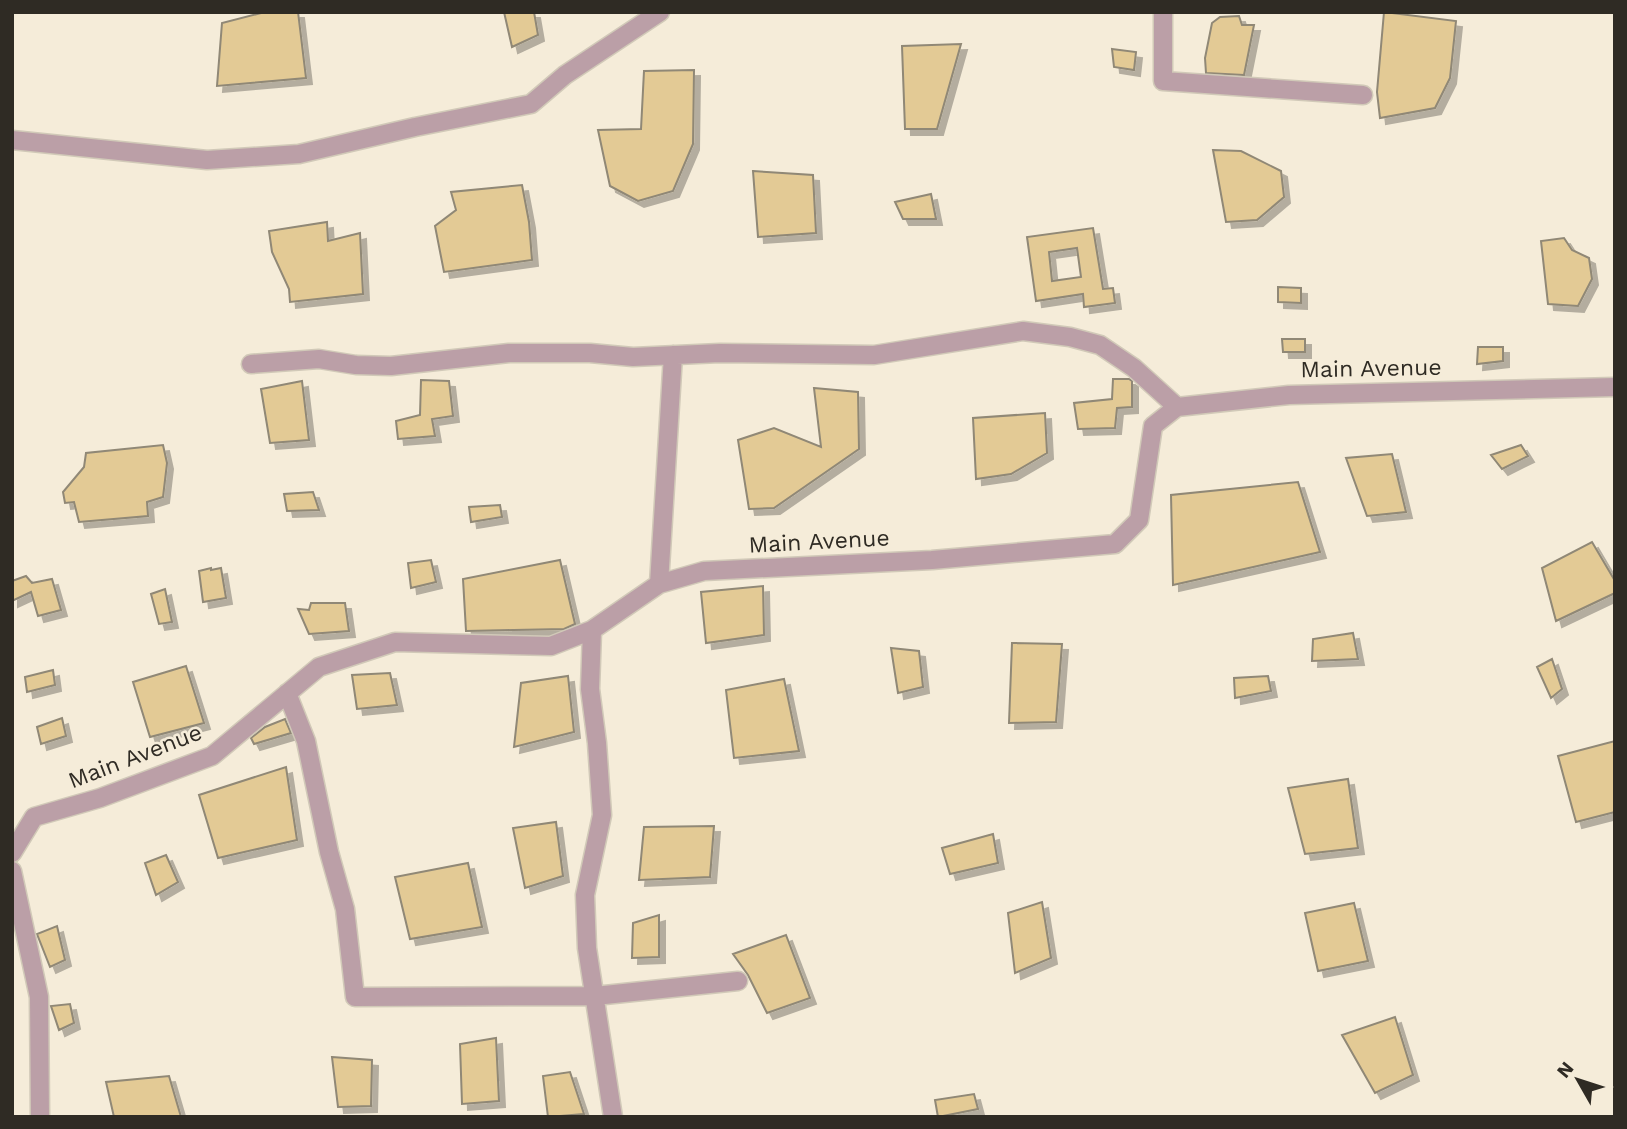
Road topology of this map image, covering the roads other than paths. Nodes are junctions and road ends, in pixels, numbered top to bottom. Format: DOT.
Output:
graph roads {
  1 [pos="660,12"];
  2 [pos="1163,12"];
  3 [pos="1363,95"];
  4 [pos="12,140"];
  5 [pos="673,355"];
  6 [pos="251,364"];
  7 [pos="1615,387"];
  8 [pos="1177,407"];
  9 [pos="659,584"];
  10 [pos="592,630"];
  11 [pos="287,694"];
  12 [pos="12,853"];
  13 [pos="12,871"];
  14 [pos="738,981"];
  15 [pos="595,996"];
  16 [pos="40,1117"];
  17 [pos="613,1117"];
  1 -- 4 [label="street"];
  2 -- 3 [label="street"];
  5 -- 6 [label="street"];
  5 -- 8 [label="street"];
  5 -- 9 [label="street"];
  7 -- 8 [label="street, Main Avenue"];
  8 -- 9 [label="street, Main Avenue"];
  9 -- 10 [label="street, Main Avenue"];
  10 -- 11 [label="street, Main Avenue"];
  10 -- 15 [label="street"];
  11 -- 12 [label="street, Main Avenue"];
  11 -- 15 [label="street"];
  13 -- 16 [label="street"];
  14 -- 15 [label="street"];
  15 -- 17 [label="street"];
}
